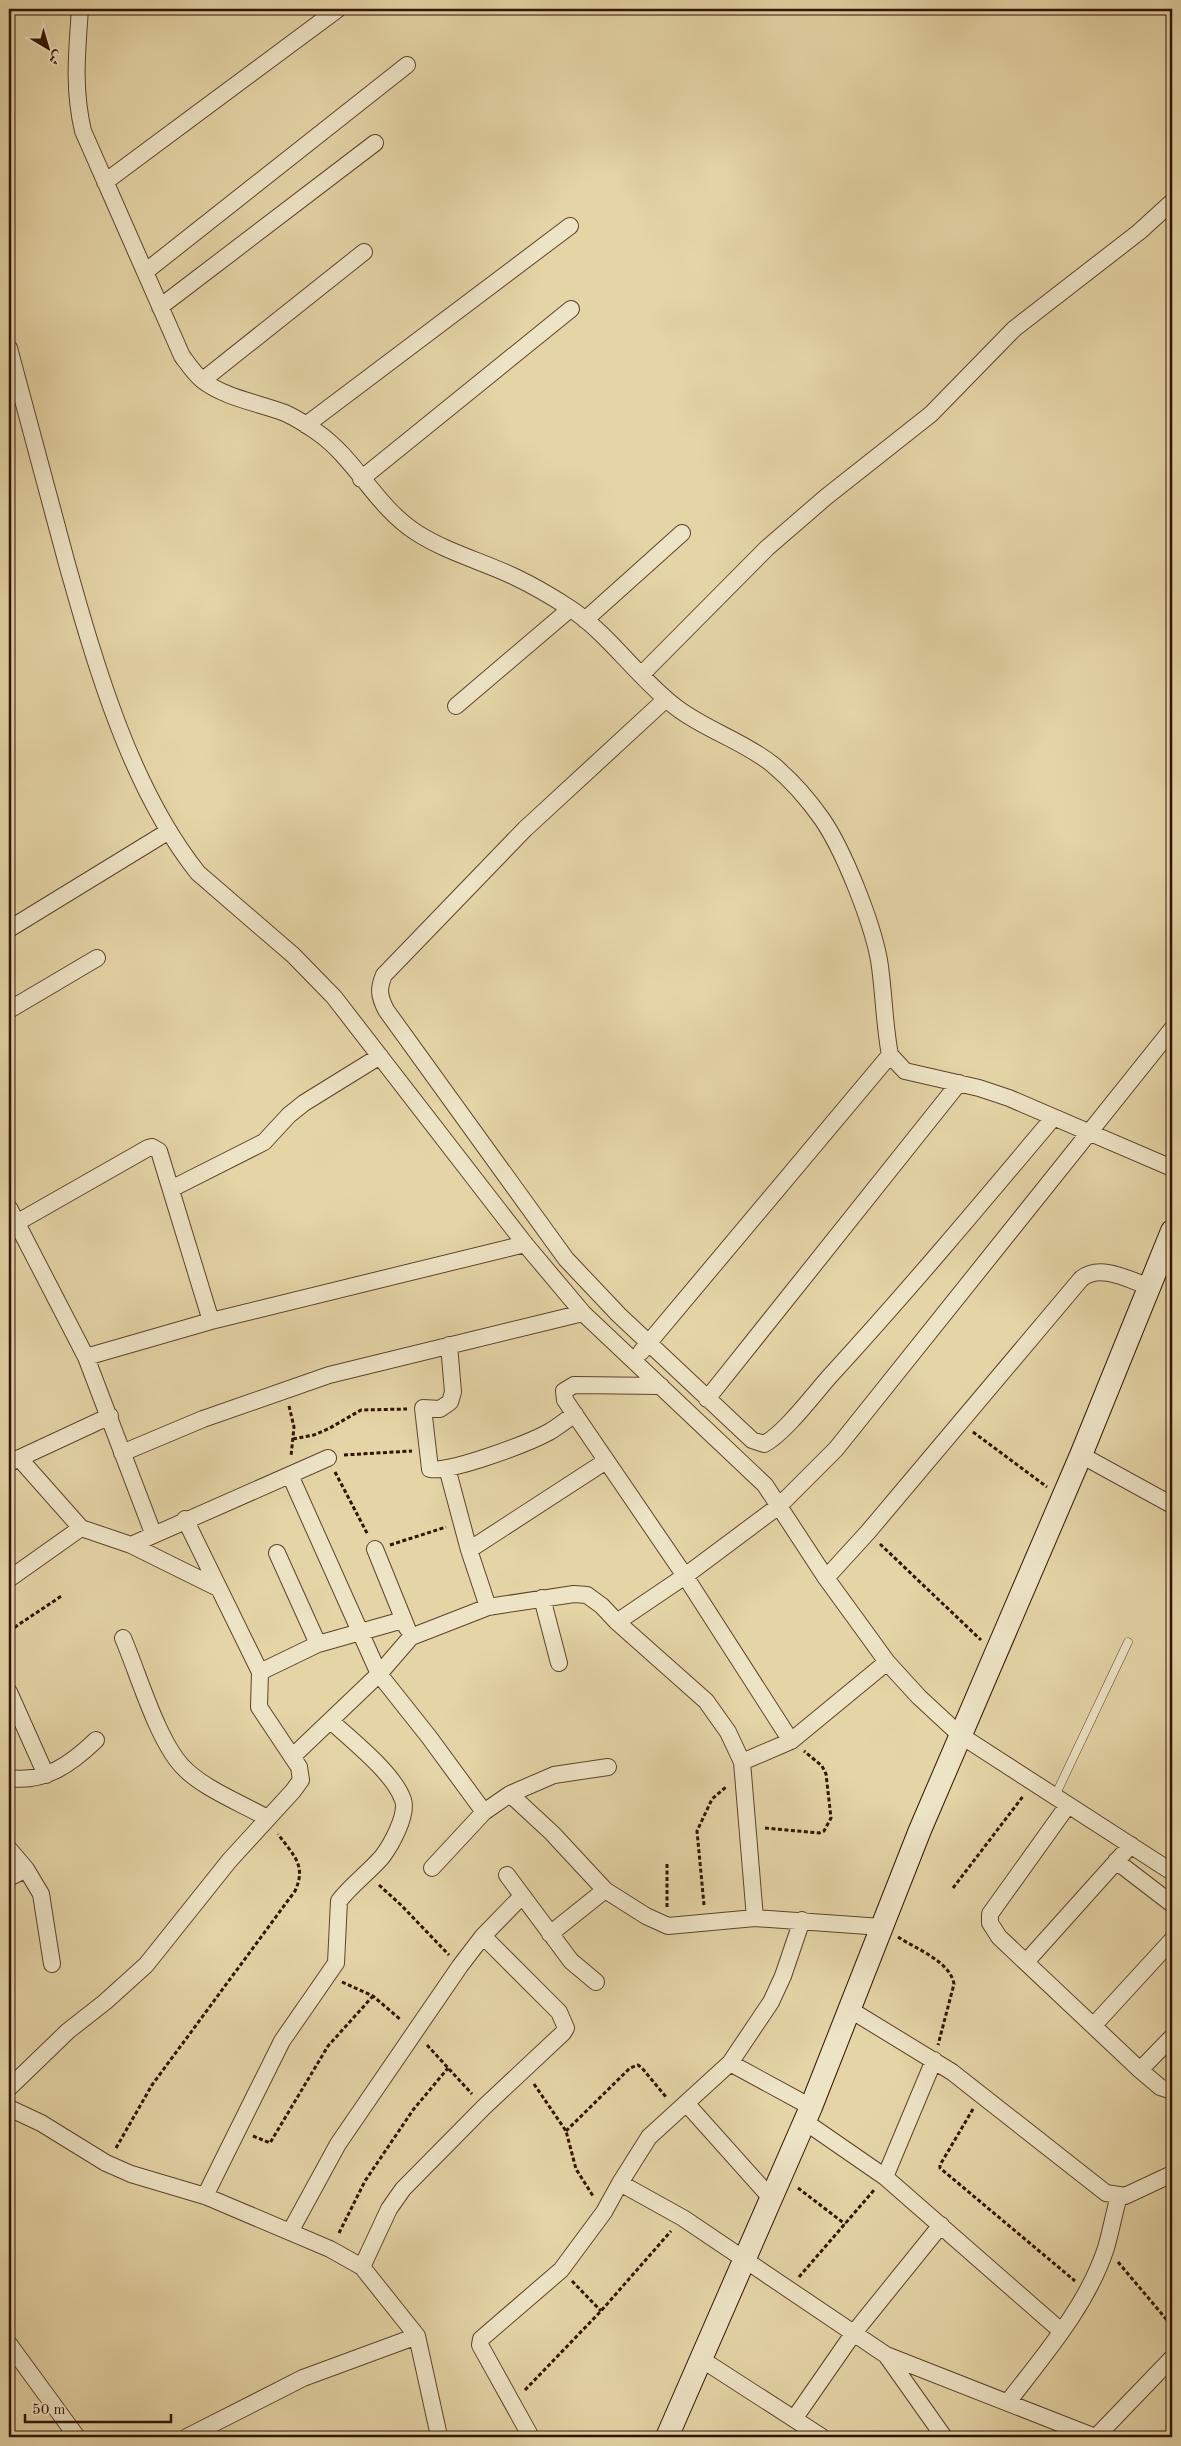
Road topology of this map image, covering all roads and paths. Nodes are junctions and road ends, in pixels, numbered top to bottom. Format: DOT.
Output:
graph roads {
  1 [pos="80,9"];
  2 [pos="338,9"];
  3 [pos="407,65"];
  4 [pos="375,143"];
  5 [pos="105,182"];
  6 [pos="1172,202"];
  7 [pos="570,226"];
  8 [pos="364,252"];
  9 [pos="145,272"];
  10 [pos="160,307"];
  11 [pos="572,309"];
  12 [pos="9,348"];
  13 [pos="203,380"];
  14 [pos="306,426"];
  15 [pos="361,479"];
  16 [pos="682,533"];
  17 [pos="570,608"];
  18 [pos="585,620"];
  19 [pos="641,675"];
  20 [pos="666,699"];
  21 [pos="456,706"];
  22 [pos="169,831"];
  23 [pos="9,929"];
  24 [pos="97,958"];
  25 [pos="9,1010"];
  26 [pos="1172,1029"];
  27 [pos="890,1055"];
  28 [pos="380,1056"];
  29 [pos="959,1083"];
  30 [pos="1054,1118"];
  31 [pos="1090,1134"];
  32 [pos="1172,1168"];
  33 [pos="171,1189"];
  34 [pos="9,1208"];
  35 [pos="18,1222"];
  36 [pos="1172,1231"];
  37 [pos="525,1244"];
  38 [pos="1150,1287"];
  39 [pos="584,1312"];
  40 [pos="211,1321"];
  41 [pos="648,1344"];
  42 [pos="449,1346"];
  43 [pos="86,1357"];
  44 [pos="634,1361"];
  45 [pos="661,1386"];
  46 [pos="284,1389"];
  47 [pos="707,1398"];
  48 [pos="423,1408"];
  49 [pos="575,1414"];
  50 [pos="110,1416"];
  51 [pos="961,1423"];
  52 [pos="293,1439"];
  53 [pos="427,1451"];
  54 [pos="122,1453"];
  55 [pos="1082,1455"];
  56 [pos="328,1458"];
  57 [pos="14,1460"];
  58 [pos="606,1461"];
  59 [pos="447,1468"];
  60 [pos="290,1475"];
  61 [pos="1062,1499"];
  62 [pos="780,1505"];
  63 [pos="1172,1505"];
  64 [pos="185,1519"];
  65 [pos="461,1523"];
  66 [pos="81,1528"];
  67 [pos="868,1532"];
  68 [pos="153,1533"];
  69 [pos="131,1545"];
  70 [pos="375,1549"];
  71 [pos="468,1550"];
  72 [pos="277,1553"];
  73 [pos="685,1576"];
  74 [pos="826,1578"];
  75 [pos="9,1579"];
  76 [pos="218,1588"];
  77 [pos="63,1595"];
  78 [pos="542,1598"];
  79 [pos="488,1607"];
  80 [pos="403,1620"];
  81 [pos="617,1622"];
  82 [pos="9,1630"];
  83 [pos="358,1631"];
  84 [pos="411,1637"];
  85 [pos="123,1638"];
  86 [pos="1128,1642"];
  87 [pos="318,1644"];
  88 [pos="996,1654"];
  89 [pos="887,1662"];
  90 [pos="559,1664"];
  91 [pos="260,1672"];
  92 [pos="379,1674"];
  93 [pos="9,1692"];
  94 [pos="331,1721"];
  95 [pos="960,1735"];
  96 [pos="96,1740"];
  97 [pos="792,1741"];
  98 [pos="292,1757"];
  99 [pos="742,1762"];
  100 [pos="608,1767"];
  101 [pos="46,1775"];
  102 [pos="9,1778"];
  103 [pos="1033,1783"];
  104 [pos="510,1794"];
  105 [pos="1062,1801"];
  106 [pos="484,1812"];
  107 [pos="267,1818"];
  108 [pos="749,1826"];
  109 [pos="1132,1845"];
  110 [pos="9,1849"];
  111 [pos="1116,1862"];
  112 [pos="667,1864"];
  113 [pos="432,1868"];
  114 [pos="26,1869"];
  115 [pos="1172,1872"];
  116 [pos="367,1875"];
  117 [pos="507,1875"];
  118 [pos="9,1878"];
  119 [pos="954,1888"];
  120 [pos="605,1890"];
  121 [pos="522,1896"];
  122 [pos="1172,1904"];
  123 [pos="755,1918"];
  124 [pos="802,1920"];
  125 [pos="706,1923"];
  126 [pos="668,1926"];
  127 [pos="882,1928"];
  128 [pos="550,1934"];
  129 [pos="483,1936"];
  130 [pos="1172,1940"];
  131 [pos="1026,1962"];
  132 [pos="52,1964"];
  133 [pos="460,1966"];
  134 [pos="329,1976"];
  135 [pos="596,1982"];
  136 [pos="373,1996"];
  137 [pos="849,2009"];
  138 [pos="1094,2025"];
  139 [pos="416,2032"];
  140 [pos="1172,2037"];
  141 [pos="934,2060"];
  142 [pos="730,2062"];
  143 [pos="448,2068"];
  144 [pos="524,2069"];
  145 [pos="1140,2070"];
  146 [pos="9,2088"];
  147 [pos="1172,2091"];
  148 [pos="982,2094"];
  149 [pos="484,2107"];
  150 [pos="682,2107"];
  151 [pos="9,2108"];
  152 [pos="808,2114"];
  153 [pos="236,2129"];
  154 [pos="566,2131"];
  155 [pos="106,2163"];
  156 [pos="1172,2174"];
  157 [pos="780,2175"];
  158 [pos="885,2177"];
  159 [pos="620,2183"];
  160 [pos="205,2196"];
  161 [pos="1119,2196"];
  162 [pos="770,2198"];
  163 [pos="604,2212"];
  164 [pos="683,2218"];
  165 [pos="845,2224"];
  166 [pos="940,2225"];
  167 [pos="290,2232"];
  168 [pos="330,2249"];
  169 [pos="1106,2249"];
  170 [pos="744,2258"];
  171 [pos="362,2267"];
  172 [pos="561,2270"];
  173 [pos="789,2289"];
  174 [pos="1087,2291"];
  175 [pos="601,2311"];
  176 [pos="1172,2326"];
  177 [pos="1061,2331"];
  178 [pos="853,2334"];
  179 [pos="416,2336"];
  180 [pos="9,2344"];
  181 [pos="886,2355"];
  182 [pos="1172,2358"];
  183 [pos="701,2359"];
  184 [pos="1008,2402"];
  185 [pos="512,2403"];
  186 [pos="794,2418"];
  187 [pos="77,2437"];
  188 [pos="186,2437"];
  189 [pos="437,2437"];
  190 [pos="531,2437"];
  191 [pos="667,2437"];
  192 [pos="822,2437"];
  193 [pos="944,2437"];
  194 [pos="1095,2437"];
  1 -- 5 [label="street"];
  2 -- 5 [label="street"];
  3 -- 9 [label="street"];
  4 -- 10 [label="street"];
  5 -- 9 [label="street"];
  6 -- 19 [label="street"];
  7 -- 14 [label="street"];
  8 -- 13 [label="street"];
  9 -- 10 [label="street"];
  10 -- 13 [label="street"];
  11 -- 15 [label="street"];
  12 -- 22 [label="street"];
  13 -- 14 [label="street"];
  14 -- 15 [label="street"];
  15 -- 17 [label="street"];
  16 -- 18 [label="street"];
  17 -- 18 [label="street"];
  17 -- 21 [label="street"];
  18 -- 19 [label="street"];
  19 -- 20 [label="street"];
  20 -- 27 [label="street"];
  20 -- 41 [label="street"];
  22 -- 23 [label="street"];
  22 -- 28 [label="street"];
  24 -- 25 [label="street"];
  26 -- 31 [label="street"];
  27 -- 29 [label="street"];
  27 -- 41 [label="street"];
  28 -- 33 [label="street"];
  28 -- 37 [label="street"];
  29 -- 30 [label="street"];
  29 -- 47 [label="street"];
  30 -- 31 [label="street"];
  30 -- 47 [label="street"];
  31 -- 32 [label="street"];
  31 -- 62 [label="street"];
  33 -- 35 [label="street"];
  33 -- 40 [label="street"];
  34 -- 35 [label="street"];
  35 -- 43 [label="street"];
  36 -- 38 [label="street"];
  37 -- 39 [label="street"];
  37 -- 40 [label="street"];
  38 -- 51 [label="street"];
  38 -- 55 [label="street"];
  39 -- 42 [label="street"];
  39 -- 44 [label="street"];
  40 -- 43 [label="street"];
  41 -- 44 [label="street"];
  41 -- 47 [label="street"];
  42 -- 46 [label="street"];
  42 -- 48 [label="street"];
  43 -- 50 [label="street"];
  44 -- 45 [label="street"];
  45 -- 49 [label="street"];
  45 -- 62 [label="street"];
  46 -- 52 [label="path"];
  46 -- 54 [label="street"];
  48 -- 52 [label="path"];
  48 -- 53 [label="street"];
  49 -- 58 [label="street"];
  49 -- 59 [label="street"];
  50 -- 54 [label="street"];
  50 -- 57 [label="street"];
  51 -- 61 [label="path"];
  51 -- 67 [label="street"];
  52 -- 60 [label="path"];
  53 -- 56 [label="path"];
  53 -- 59 [label="street"];
  54 -- 68 [label="street"];
  55 -- 61 [label="street"];
  55 -- 63 [label="street"];
  56 -- 60 [label="street"];
  56 -- 70 [label="path"];
  57 -- 66 [label="street"];
  58 -- 71 [label="street"];
  58 -- 73 [label="street"];
  59 -- 65 [label="street"];
  60 -- 64 [label="street"];
  60 -- 83 [label="street"];
  61 -- 88 [label="street"];
  62 -- 73 [label="street"];
  62 -- 74 [label="street"];
  64 -- 68 [label="street"];
  64 -- 76 [label="street"];
  65 -- 70 [label="path"];
  65 -- 71 [label="street"];
  66 -- 69 [label="street"];
  66 -- 75 [label="street"];
  67 -- 74 [label="street"];
  67 -- 88 [label="path"];
  68 -- 69 [label="street"];
  69 -- 76 [label="street"];
  70 -- 80 [label="street"];
  71 -- 79 [label="street"];
  72 -- 87 [label="street"];
  73 -- 81 [label="street"];
  73 -- 97 [label="street"];
  74 -- 89 [label="street"];
  76 -- 91 [label="street"];
  77 -- 82 [label="path"];
  78 -- 79 [label="street"];
  78 -- 81 [label="street"];
  78 -- 90 [label="street"];
  79 -- 84 [label="street"];
  80 -- 83 [label="street"];
  80 -- 84 [label="street"];
  81 -- 99 [label="street"];
  83 -- 87 [label="street"];
  83 -- 92 [label="street"];
  84 -- 92 [label="street"];
  85 -- 107 [label="street"];
  86 -- 105 [label="lane"];
  87 -- 91 [label="street"];
  88 -- 95 [label="street"];
  89 -- 95 [label="street"];
  89 -- 97 [label="street"];
  91 -- 98 [label="street"];
  92 -- 94 [label="street"];
  92 -- 106 [label="street"];
  93 -- 101 [label="street"];
  94 -- 98 [label="street"];
  94 -- 116 [label="street"];
  95 -- 103 [label="street"];
  95 -- 127 [label="street"];
  96 -- 101 [label="street"];
  97 -- 99 [label="street"];
  97 -- 108 [label="path"];
  98 -- 107 [label="street"];
  99 -- 108 [label="street"];
  99 -- 125 [label="path"];
  100 -- 104 [label="street"];
  101 -- 102 [label="street"];
  103 -- 105 [label="street"];
  103 -- 119 [label="path"];
  104 -- 106 [label="street"];
  104 -- 120 [label="street"];
  105 -- 109 [label="street"];
  105 -- 131 [label="street"];
  106 -- 113 [label="street"];
  107 -- 146 [label="street"];
  107 -- 155 [label="path"];
  108 -- 123 [label="street"];
  109 -- 111 [label="street"];
  109 -- 115 [label="street"];
  110 -- 114 [label="street"];
  111 -- 122 [label="street"];
  111 -- 131 [label="street"];
  112 -- 126 [label="path"];
  114 -- 118 [label="street"];
  114 -- 132 [label="street"];
  116 -- 133 [label="path"];
  116 -- 134 [label="street"];
  117 -- 121 [label="street"];
  120 -- 126 [label="street"];
  120 -- 128 [label="street"];
  121 -- 128 [label="street"];
  121 -- 129 [label="street"];
  123 -- 124 [label="street"];
  123 -- 125 [label="street"];
  124 -- 127 [label="street"];
  124 -- 142 [label="street"];
  125 -- 126 [label="street"];
  127 -- 137 [label="street"];
  127 -- 141 [label="path"];
  128 -- 135 [label="street"];
  129 -- 133 [label="street"];
  129 -- 144 [label="street"];
  130 -- 138 [label="street"];
  131 -- 138 [label="street"];
  133 -- 139 [label="street"];
  134 -- 136 [label="path"];
  134 -- 153 [label="street"];
  136 -- 139 [label="path"];
  136 -- 153 [label="path"];
  137 -- 141 [label="street"];
  137 -- 152 [label="street"];
  138 -- 145 [label="street"];
  139 -- 143 [label="path"];
  139 -- 167 [label="street"];
  140 -- 145 [label="street"];
  141 -- 148 [label="street"];
  141 -- 158 [label="street"];
  142 -- 150 [label="street"];
  142 -- 152 [label="street"];
  143 -- 149 [label="path"];
  143 -- 168 [label="path"];
  144 -- 149 [label="street"];
  144 -- 154 [label="path"];
  145 -- 147 [label="street"];
  148 -- 161 [label="street"];
  148 -- 174 [label="path"];
  149 -- 171 [label="street"];
  150 -- 154 [label="path"];
  150 -- 159 [label="street"];
  150 -- 162 [label="street"];
  151 -- 155 [label="street"];
  152 -- 157 [label="street"];
  152 -- 158 [label="street"];
  153 -- 160 [label="street"];
  154 -- 163 [label="path"];
  155 -- 160 [label="street"];
  156 -- 161 [label="street"];
  157 -- 162 [label="street"];
  157 -- 165 [label="path"];
  158 -- 165 [label="path"];
  158 -- 166 [label="street"];
  159 -- 163 [label="street"];
  159 -- 164 [label="street"];
  160 -- 167 [label="street"];
  161 -- 169 [label="street"];
  162 -- 170 [label="street"];
  163 -- 172 [label="street"];
  164 -- 170 [label="street"];
  164 -- 175 [label="path"];
  165 -- 173 [label="path"];
  166 -- 177 [label="street"];
  166 -- 178 [label="street"];
  167 -- 168 [label="street"];
  168 -- 171 [label="street"];
  169 -- 174 [label="street"];
  169 -- 176 [label="path"];
  170 -- 173 [label="street"];
  170 -- 183 [label="street"];
  171 -- 179 [label="street"];
  172 -- 175 [label="path"];
  172 -- 185 [label="street"];
  173 -- 178 [label="street"];
  174 -- 177 [label="street"];
  175 -- 185 [label="path"];
  177 -- 184 [label="street"];
  178 -- 181 [label="street"];
  178 -- 186 [label="street"];
  179 -- 188 [label="street"];
  179 -- 189 [label="street"];
  180 -- 187 [label="street"];
  181 -- 184 [label="street"];
  181 -- 193 [label="street"];
  182 -- 194 [label="street"];
  183 -- 186 [label="street"];
  183 -- 191 [label="street"];
  184 -- 194 [label="street"];
  185 -- 190 [label="street"];
  186 -- 192 [label="street"];
}
